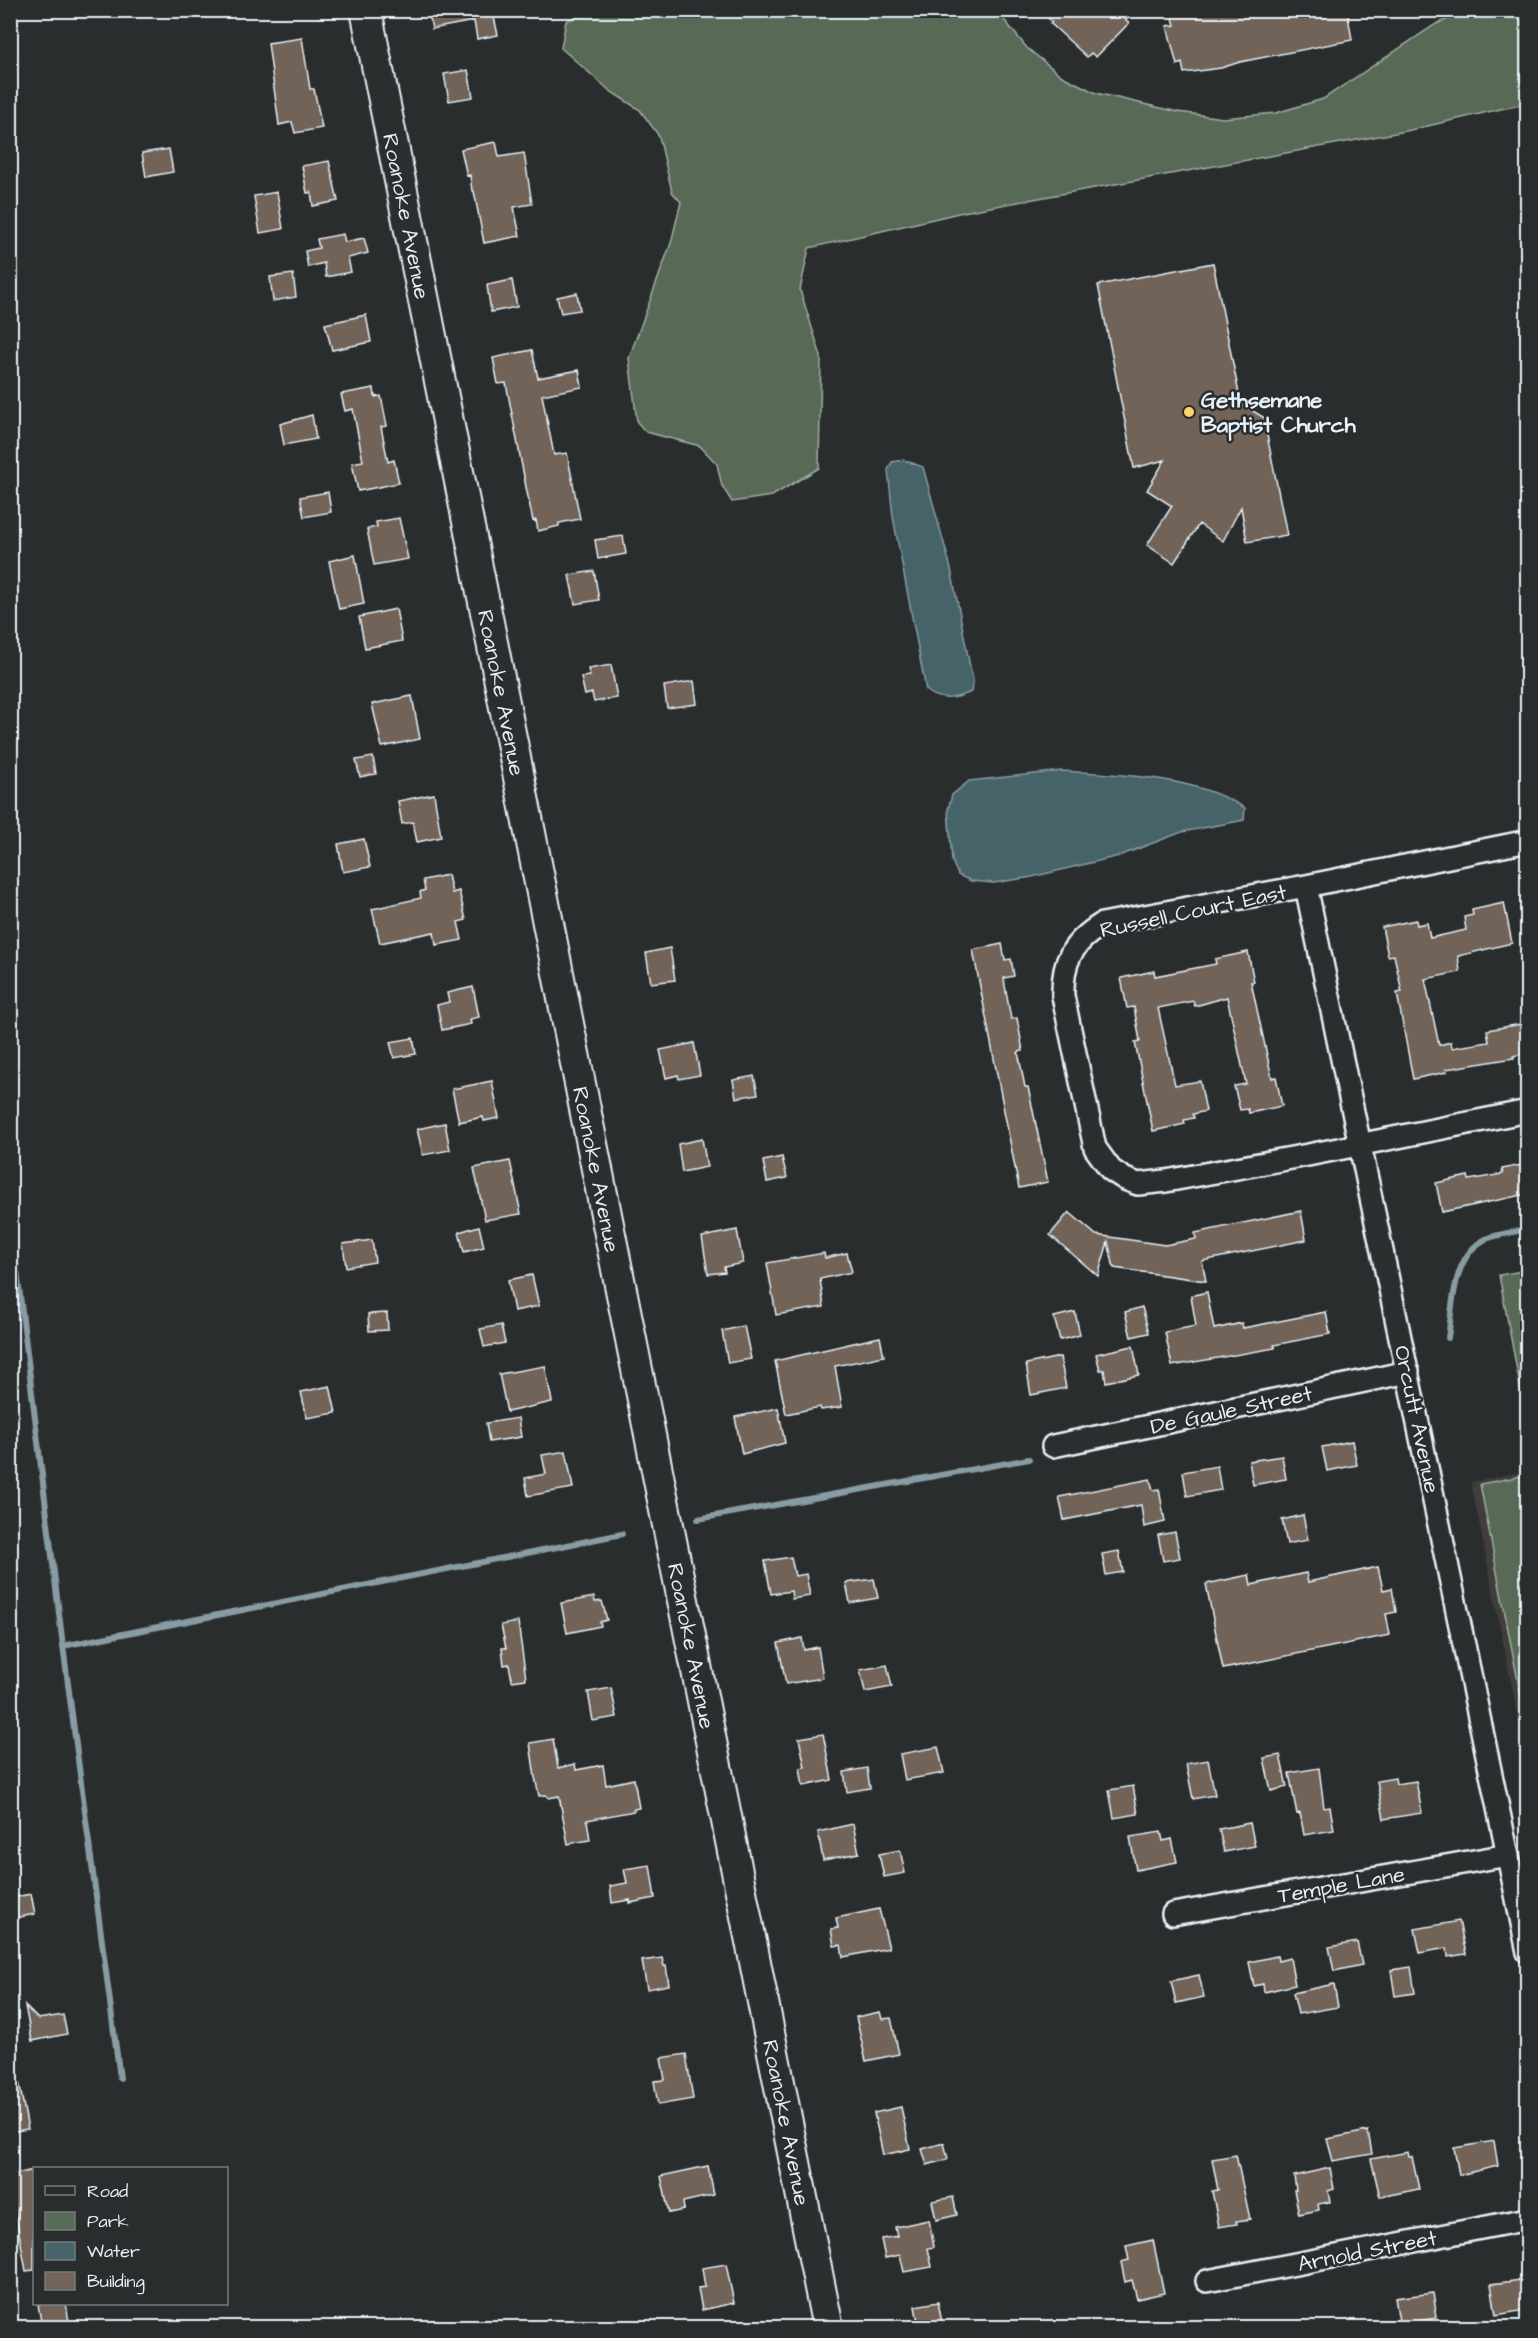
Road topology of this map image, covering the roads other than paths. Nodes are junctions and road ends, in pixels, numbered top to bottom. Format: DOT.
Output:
graph roads {
  1 [pos="366,10"];
  2 [pos="1527,841"];
  3 [pos="1306,886"];
  4 [pos="1527,1111"];
  5 [pos="1361,1145"];
  6 [pos="1408,1372"];
  7 [pos="1053,1446"];
  8 [pos="1508,1855"];
  9 [pos="1173,1914"];
  10 [pos="1527,1952"];
  11 [pos="1527,2219"];
  12 [pos="1207,2281"];
  13 [pos="828,2328"];
  1 -- 13 [label="street, Roanoke Avenue"];
  2 -- 3 [label="street, Russell Court East"];
  3 -- 5 [label="street, Orcutt Avenue"];
  3 -- 5 [label="street, Russell Court East"];
  4 -- 5 [label="street, Russell Court East"];
  5 -- 6 [label="street, Orcutt Avenue"];
  6 -- 7 [label="street, De Gaule Street"];
  6 -- 8 [label="street, Orcutt Avenue"];
  8 -- 9 [label="street, Temple Lane"];
  8 -- 10 [label="street, Orcutt Avenue"];
  11 -- 12 [label="street, Arnold Street"];
}
